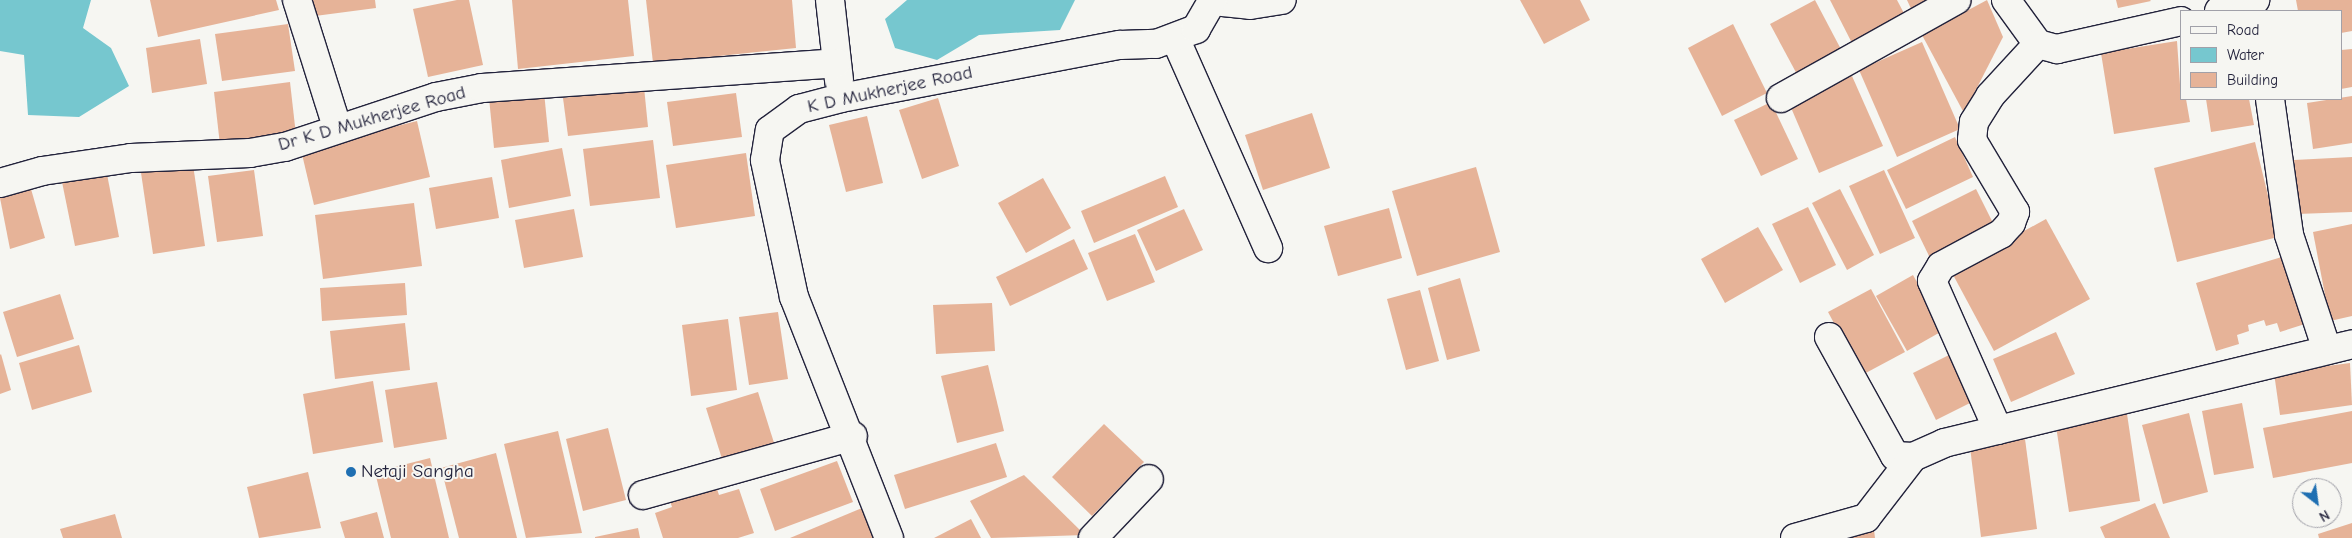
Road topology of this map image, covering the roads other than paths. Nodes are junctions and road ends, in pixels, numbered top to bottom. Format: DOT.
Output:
graph roads {
  1 [pos="297,0"];
  2 [pos="830,0"];
  3 [pos="1282,0"];
  4 [pos="1956,0"];
  5 [pos="2006,0"];
  6 [pos="2255,0"];
  7 [pos="1213,1"];
  8 [pos="2221,10"];
  9 [pos="2180,21"];
  10 [pos="1175,38"];
  11 [pos="2038,44"];
  12 [pos="836,62"];
  13 [pos="841,98"];
  14 [pos="1782,98"];
  15 [pos="2270,100"];
  16 [pos="337,128"];
  17 [pos="0,183"];
  18 [pos="1268,248"];
  19 [pos="1828,337"];
  20 [pos="2339,347"];
  21 [pos="1998,430"];
  22 [pos="853,436"];
  23 [pos="1913,457"];
  24 [pos="1149,479"];
  25 [pos="643,495"];
  26 [pos="890,538"];
  27 [pos="1093,538"];
  28 [pos="1795,538"];
  1 -- 16 [label="street"];
  2 -- 12 [label="street"];
  3 -- 7 [label="street"];
  4 -- 14 [label="street"];
  5 -- 11 [label="street"];
  6 -- 8 [label="street"];
  7 -- 10 [label="street, K D Mukherjee Road"];
  9 -- 11 [label="street"];
  10 -- 13 [label="street, K D Mukherjee Road"];
  10 -- 18 [label="street"];
  11 -- 21 [label="street"];
  12 -- 13 [label="street"];
  12 -- 16 [label="street, Dr K D Mukherjee Road"];
  13 -- 22 [label="street, K D Mukherjee Road"];
  15 -- 20 [label="street"];
  16 -- 17 [label="street, Dr K D Mukherjee Road"];
  19 -- 23 [label="street"];
  20 -- 21 [label="street"];
  21 -- 23 [label="street"];
  22 -- 25 [label="street"];
  22 -- 26 [label="street, K D Mukherjee Road"];
  23 -- 28 [label="street"];
  24 -- 27 [label="street"];
}
